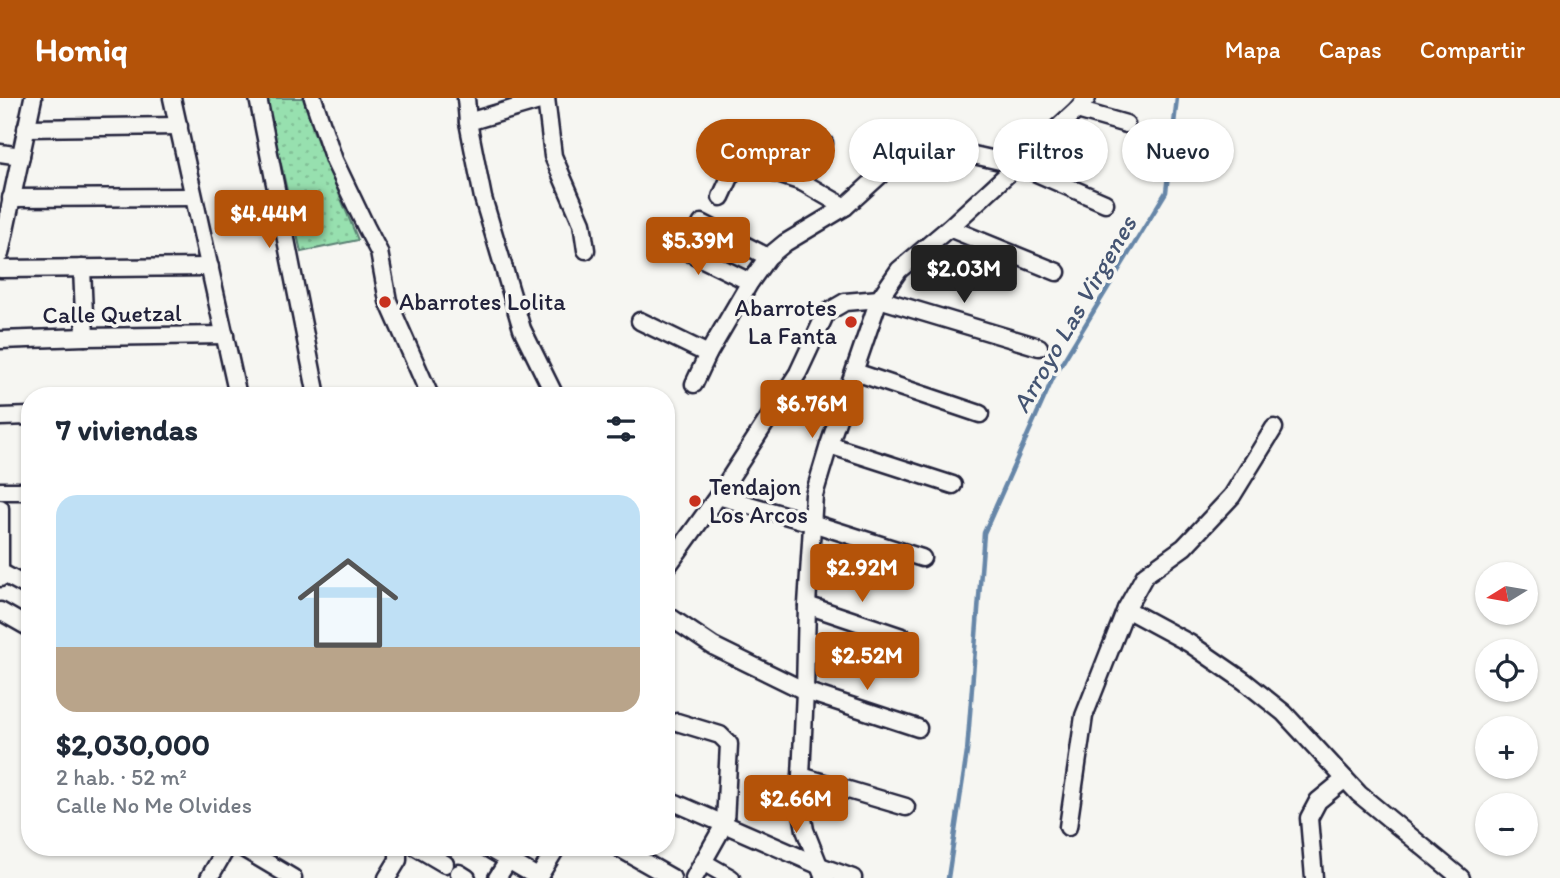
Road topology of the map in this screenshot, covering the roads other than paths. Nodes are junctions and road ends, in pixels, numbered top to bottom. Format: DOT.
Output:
graph roads {
  1 [pos="33,98"];
  2 [pos="173,98"];
  3 [pos="258,98"];
  4 [pos="313,98"];
  5 [pos="467,98"];
  6 [pos="546,99"];
  7 [pos="1082,104"];
  8 [pos="1066,119"];
  9 [pos="468,122"];
  10 [pos="1122,122"];
  11 [pos="179,126"];
  12 [pos="26,128"];
  13 [pos="0,153"];
  14 [pos="20,156"];
  15 [pos="993,159"];
  16 [pos="728,182"];
  17 [pos="802,182"];
  18 [pos="999,182"];
  19 [pos="1057,182"];
  20 [pos="193,197"];
  21 [pos="721,197"];
  22 [pos="11,198"];
  23 [pos="1105,203"];
  24 [pos="845,206"];
  25 [pos="949,228"];
  26 [pos="2,237"];
  27 [pos="662,239"];
  28 [pos="586,250"];
  29 [pos="687,251"];
  30 [pos="768,257"];
  31 [pos="210,267"];
  32 [pos="82,268"];
  33 [pos="0,269"];
  34 [pos="1057,272"];
  35 [pos="750,282"];
  36 [pos="879,299"];
  37 [pos="640,321"];
  38 [pos="225,335"];
  39 [pos="85,337"];
  40 [pos="0,340"];
  41 [pos="1039,347"];
  42 [pos="708,354"];
  43 [pos="855,372"];
  44 [pos="694,384"];
  45 [pos="236,387"];
  46 [pos="315,387"];
  47 [pos="426,387"];
  48 [pos="551,387"];
  49 [pos="980,414"];
  50 [pos="21,416"];
  51 [pos="0,417"];
  52 [pos="1274,428"];
  53 [pos="829,445"];
  54 [pos="0,479"];
  55 [pos="953,485"];
  56 [pos="21,491"];
  57 [pos="0,492"];
  58 [pos="718,496"];
  59 [pos="0,508"];
  60 [pos="812,523"];
  61 [pos="675,556"];
  62 [pos="922,558"];
  63 [pos="0,574"];
  64 [pos="21,584"];
  65 [pos="807,605"];
  66 [pos="1126,609"];
  67 [pos="0,611"];
  68 [pos="675,620"];
  69 [pos="21,623"];
  70 [pos="905,639"];
  71 [pos="805,691"];
  72 [pos="677,722"];
  73 [pos="918,728"];
  74 [pos="800,776"];
  75 [pos="1345,779"];
  76 [pos="675,802"];
  77 [pos="906,807"];
  78 [pos="725,823"];
  79 [pos="1068,827"];
  80 [pos="222,856"];
  81 [pos="256,856"];
  82 [pos="398,856"];
  83 [pos="431,856"];
  84 [pos="507,856"];
  85 [pos="511,856"];
  86 [pos="552,856"];
  87 [pos="633,856"];
  88 [pos="703,862"];
  89 [pos="457,872"];
  90 [pos="822,872"];
  91 [pos="209,878"];
  92 [pos="293,878"];
  93 [pos="387,878"];
  94 [pos="497,878"];
  95 [pos="539,878"];
  96 [pos="672,878"];
  97 [pos="694,878"];
  98 [pos="731,878"];
  99 [pos="853,878"];
  100 [pos="1314,878"];
  101 [pos="1461,878"];
  1 -- 12 [label="street"];
  2 -- 11 [label="street"];
  3 -- 46 [label="street"];
  4 -- 47 [label="street"];
  5 -- 9 [label="street"];
  6 -- 9 [label="street"];
  6 -- 28 [label="street"];
  7 -- 8 [label="street"];
  7 -- 10 [label="street"];
  9 -- 48 [label="street"];
  11 -- 12 [label="street"];
  11 -- 20 [label="street"];
  12 -- 14 [label="street"];
  13 -- 14 [label="street"];
  14 -- 22 [label="street"];
  15 -- 24 [label="street"];
  16 -- 21 [label="street"];
  17 -- 24 [label="street"];
  18 -- 25 [label="street"];
  19 -- 23 [label="street"];
  20 -- 22 [label="street"];
  20 -- 31 [label="street"];
  22 -- 26 [label="street"];
  24 -- 30 [label="street"];
  25 -- 34 [label="street"];
  25 -- 36 [label="street"];
  27 -- 29 [label="street"];
  29 -- 30 [label="street"];
  29 -- 35 [label="street"];
  30 -- 35 [label="street"];
  31 -- 32 [label="street"];
  31 -- 38 [label="street"];
  32 -- 33 [label="street"];
  32 -- 39 [label="street"];
  35 -- 42 [label="street"];
  36 -- 41 [label="street"];
  36 -- 43 [label="street"];
  36 -- 58 [label="street"];
  37 -- 42 [label="street"];
  38 -- 39 [label="street, Calle Quetzal"];
  38 -- 45 [label="street"];
  39 -- 40 [label="street, Calle Quetzal"];
  42 -- 44 [label="street"];
  43 -- 49 [label="street"];
  43 -- 53 [label="street"];
  50 -- 51 [label="street"];
  52 -- 66 [label="street"];
  53 -- 55 [label="street"];
  53 -- 60 [label="street"];
  54 -- 57 [label="street"];
  56 -- 57 [label="street"];
  58 -- 60 [label="street"];
  58 -- 61 [label="street"];
  59 -- 63 [label="street"];
  60 -- 62 [label="street"];
  60 -- 65 [label="street"];
  63 -- 64 [label="street"];
  65 -- 70 [label="street"];
  65 -- 71 [label="street"];
  66 -- 75 [label="street"];
  66 -- 79 [label="street"];
  67 -- 69 [label="street"];
  68 -- 71 [label="street"];
  71 -- 73 [label="street"];
  71 -- 74 [label="street"];
  72 -- 78 [label="street"];
  74 -- 77 [label="street"];
  74 -- 90 [label="street"];
  75 -- 100 [label="street"];
  75 -- 101 [label="street"];
  76 -- 78 [label="street"];
  78 -- 88 [label="street"];
  78 -- 90 [label="street"];
  80 -- 91 [label="street"];
  81 -- 92 [label="street"];
  82 -- 93 [label="street"];
  83 -- 89 [label="street"];
  84 -- 94 [label="street"];
  85 -- 95 [label="street"];
  86 -- 95 [label="street"];
  87 -- 96 [label="street"];
  88 -- 97 [label="street"];
  88 -- 98 [label="street"];
  90 -- 99 [label="street"];
}
